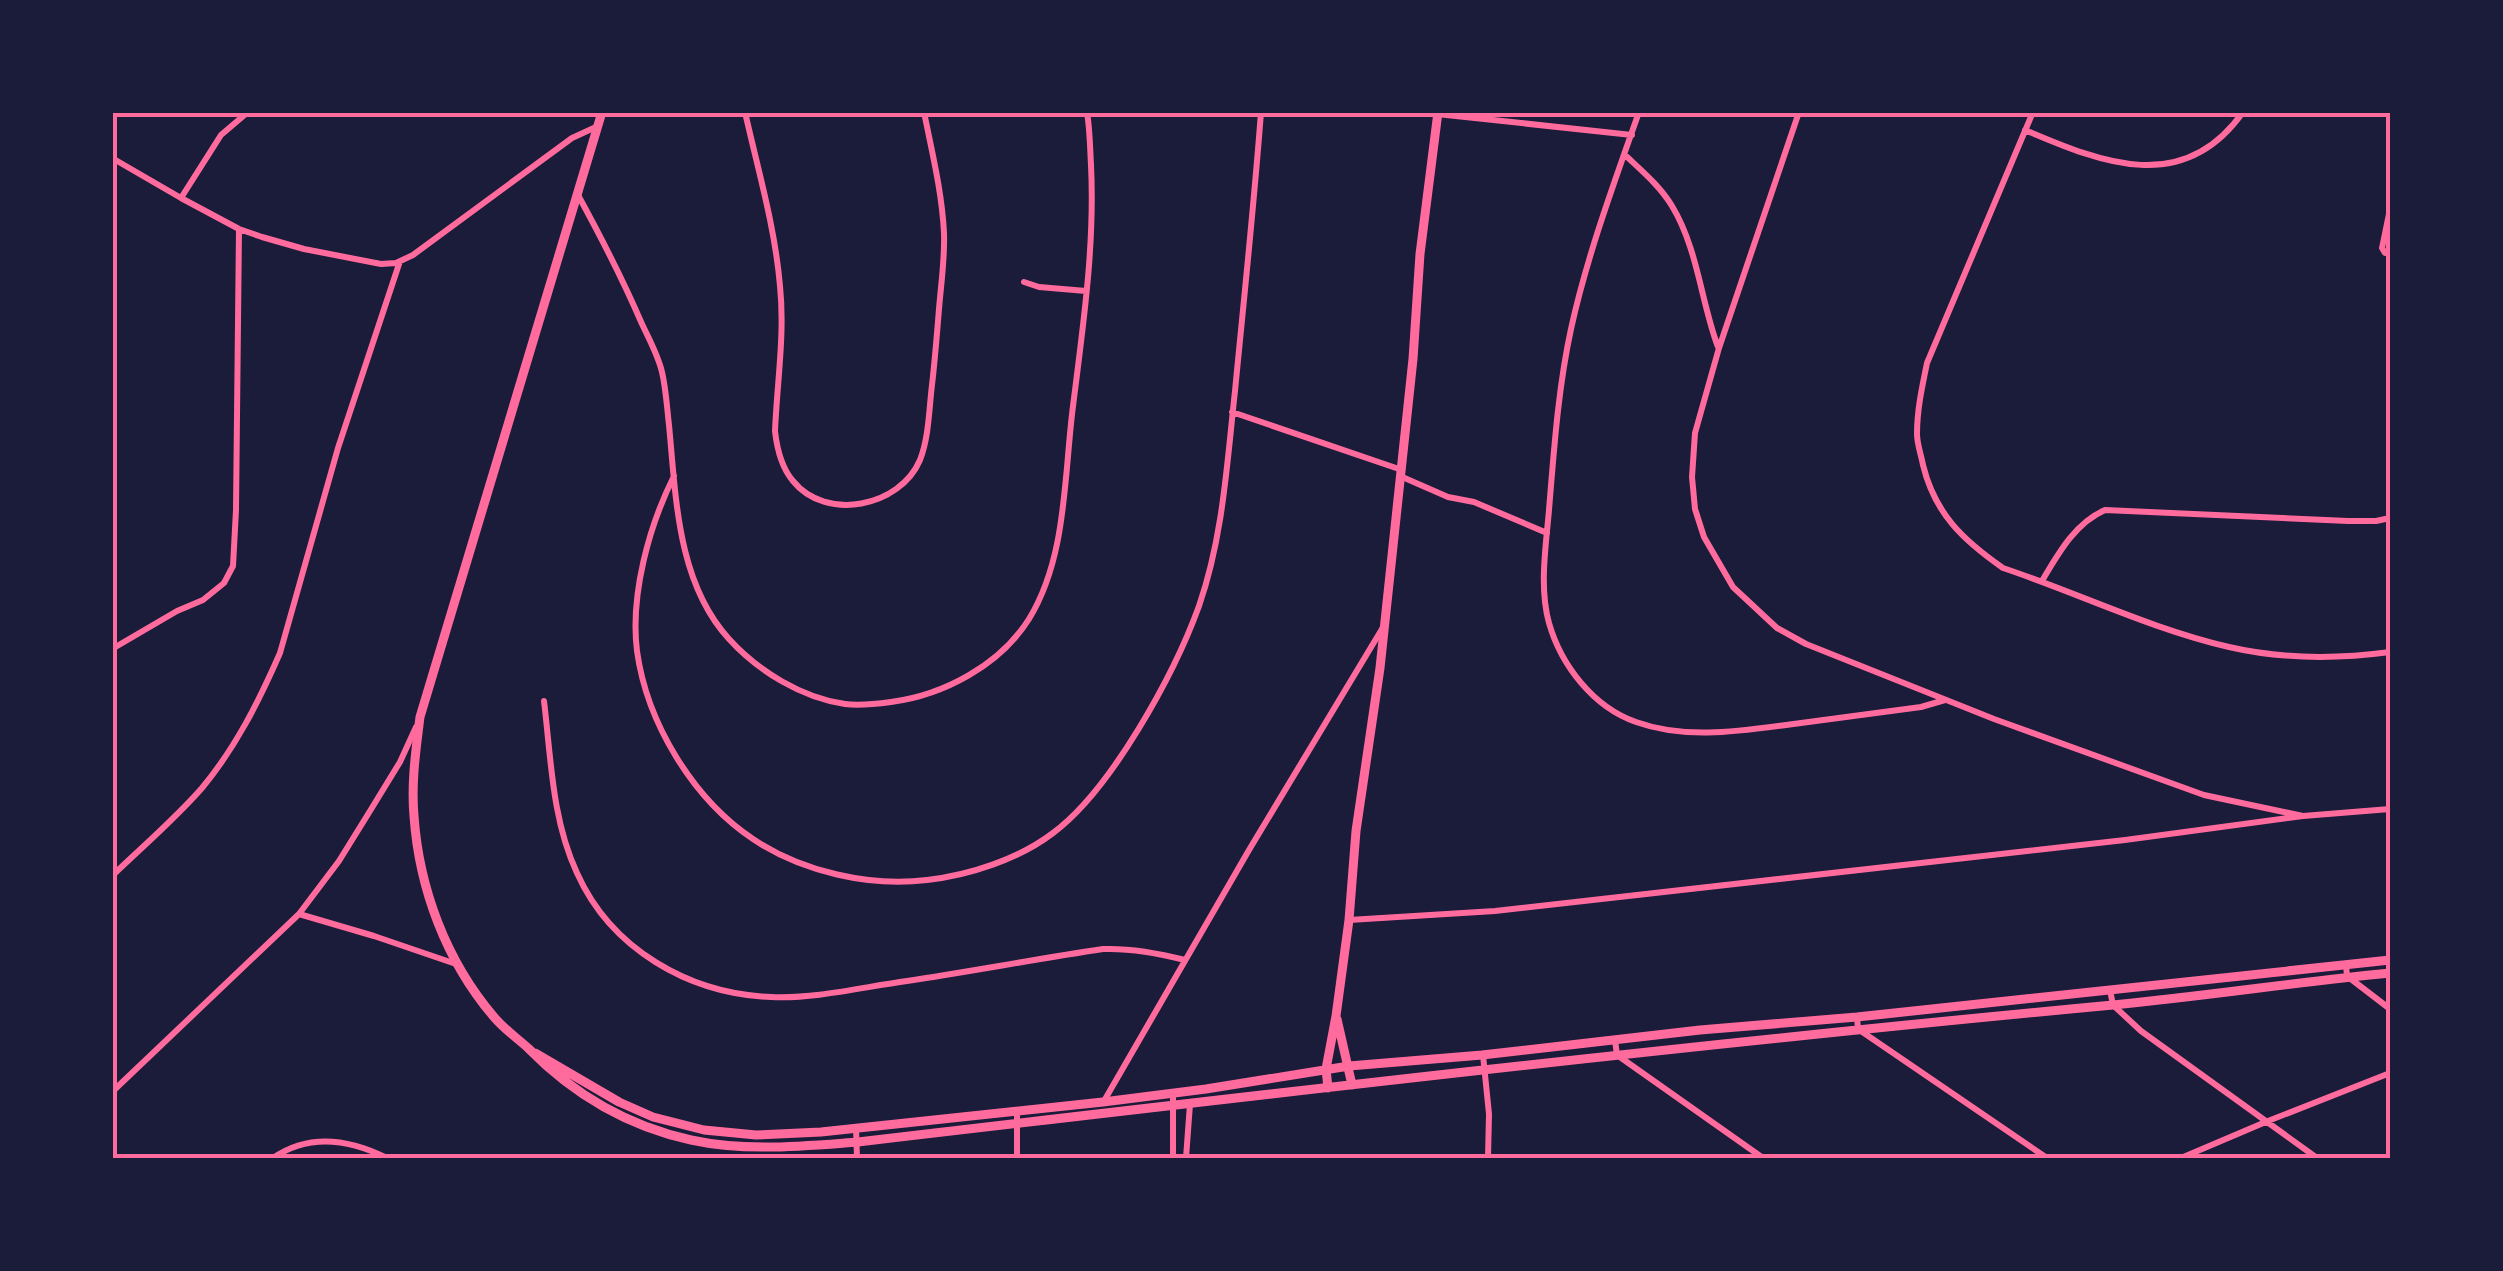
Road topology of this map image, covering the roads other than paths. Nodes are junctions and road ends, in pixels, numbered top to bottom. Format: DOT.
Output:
graph roads {
  1 [pos="248,112"];
  2 [pos="602,112"];
  3 [pos="745,112"];
  4 [pos="924,112"];
  5 [pos="1087,112"];
  6 [pos="1260,112"];
  7 [pos="1640,112"];
  8 [pos="1799,112"];
  9 [pos="2033,112"];
  10 [pos="2242,112"];
  11 [pos="1438,113"];
  12 [pos="597,127"];
  13 [pos="2025,130"];
  14 [pos="1632,135"];
  15 [pos="1625,155"];
  16 [pos="112,158"];
  17 [pos="578,195"];
  18 [pos="181,198"];
  19 [pos="2390,209"];
  20 [pos="239,229"];
  21 [pos="2390,254"];
  22 [pos="400,261"];
  23 [pos="1024,282"];
  24 [pos="1086,291"];
  25 [pos="1719,348"];
  26 [pos="1232,412"];
  27 [pos="1399,473"];
  28 [pos="674,476"];
  29 [pos="2390,518"];
  30 [pos="1547,533"];
  31 [pos="2042,581"];
  32 [pos="1384,626"];
  33 [pos="112,649"];
  34 [pos="2390,652"];
  35 [pos="1946,700"];
  36 [pos="544,701"];
  37 [pos="420,717"];
  38 [pos="2390,809"];
  39 [pos="2303,816"];
  40 [pos="112,876"];
  41 [pos="299,914"];
  42 [pos="1348,920"];
  43 [pos="1186,960"];
  44 [pos="2390,960"];
  45 [pos="458,964"];
  46 [pos="2346,965"];
  47 [pos="2390,974"];
  48 [pos="2348,976"];
  49 [pos="2110,990"];
  50 [pos="2113,1004"];
  51 [pos="2390,1009"];
  52 [pos="1336,1016"];
  53 [pos="1857,1016"];
  54 [pos="1710,1029"];
  55 [pos="1858,1029"];
  56 [pos="1615,1040"];
  57 [pos="1711,1044"];
  58 [pos="528,1049"];
  59 [pos="1482,1054"];
  60 [pos="1617,1055"];
  61 [pos="1348,1066"];
  62 [pos="1485,1068"];
  63 [pos="1326,1069"];
  64 [pos="2390,1074"];
  65 [pos="1352,1085"];
  66 [pos="1328,1088"];
  67 [pos="112,1092"];
  68 [pos="1173,1093"];
  69 [pos="1103,1102"];
  70 [pos="1190,1104"];
  71 [pos="1174,1106"];
  72 [pos="1017,1111"];
  73 [pos="2268,1121"];
  74 [pos="1018,1123"];
  75 [pos="856,1128"];
  76 [pos="858,1142"];
  77 [pos="1490,1157"];
  78 [pos="272,1158"];
  79 [pos="386,1158"];
  80 [pos="858,1158"];
  81 [pos="1017,1158"];
  82 [pos="1173,1158"];
  83 [pos="1186,1158"];
  84 [pos="1764,1158"];
  85 [pos="2047,1158"];
  86 [pos="2181,1158"];
  87 [pos="2317,1158"];
  1 -- 18 [label="street"];
  2 -- 12 [label="street"];
  3 -- 4 [label="street"];
  5 -- 24 [label="street"];
  6 -- 26 [label="street"];
  7 -- 14 [label="street"];
  8 -- 25 [label="street"];
  9 -- 13 [label="street"];
  10 -- 13 [label="street"];
  11 -- 14 [label="street"];
  11 -- 27 [label="street"];
  12 -- 17 [label="street"];
  12 -- 22 [label="street"];
  13 -- 31 [label="street"];
  14 -- 15 [label="street"];
  15 -- 25 [label="street"];
  15 -- 30 [label="street"];
  16 -- 18 [label="street"];
  17 -- 28 [label="street"];
  17 -- 37 [label="street"];
  18 -- 20 [label="street"];
  19 -- 21 [label="street"];
  20 -- 22 [label="street"];
  20 -- 33 [label="street"];
  22 -- 40 [label="street"];
  23 -- 24 [label="street"];
  24 -- 28 [label="street"];
  25 -- 35 [label="street"];
  26 -- 27 [label="street"];
  26 -- 28 [label="street"];
  27 -- 30 [label="street"];
  27 -- 32 [label="street"];
  29 -- 31 [label="street"];
  30 -- 35 [label="street"];
  31 -- 34 [label="street"];
  32 -- 42 [label="street"];
  32 -- 43 [label="street"];
  35 -- 39 [label="street"];
  36 -- 43 [label="street"];
  37 -- 41 [label="street"];
  37 -- 45 [label="street"];
  38 -- 39 [label="street"];
  39 -- 42 [label="street"];
  41 -- 45 [label="street"];
  41 -- 67 [label="street"];
  42 -- 52 [label="street"];
  43 -- 69 [label="street"];
  44 -- 46 [label="street"];
  45 -- 58 [label="street"];
  46 -- 48 [label="street"];
  46 -- 49 [label="street"];
  47 -- 48 [label="street"];
  48 -- 50 [label="street"];
  48 -- 51 [label="street"];
  49 -- 50 [label="street"];
  49 -- 53 [label="street"];
  50 -- 55 [label="street"];
  50 -- 73 [label="street"];
  52 -- 61 [label="street"];
  52 -- 63 [label="street"];
  53 -- 54 [label="street"];
  53 -- 55 [label="street"];
  54 -- 56 [label="street"];
  54 -- 57 [label="street"];
  55 -- 57 [label="street"];
  55 -- 85 [label="street"];
  56 -- 59 [label="street"];
  56 -- 60 [label="street"];
  57 -- 60 [label="street"];
  58 -- 75 [label="street"];
  58 -- 76 [label="street"];
  59 -- 61 [label="street"];
  59 -- 62 [label="street"];
  60 -- 62 [label="street"];
  60 -- 84 [label="street"];
  61 -- 63 [label="street"];
  61 -- 65 [label="street"];
  62 -- 65 [label="street"];
  62 -- 77 [label="street"];
  63 -- 66 [label="street"];
  63 -- 68 [label="street"];
  64 -- 73 [label="street"];
  65 -- 66 [label="street"];
  66 -- 70 [label="street"];
  68 -- 69 [label="street"];
  68 -- 71 [label="street"];
  69 -- 72 [label="street"];
  70 -- 71 [label="street"];
  70 -- 83 [label="street"];
  71 -- 74 [label="street"];
  71 -- 82 [label="street"];
  72 -- 74 [label="street"];
  72 -- 75 [label="street"];
  73 -- 86 [label="street"];
  73 -- 87 [label="street"];
  74 -- 76 [label="street"];
  74 -- 81 [label="street"];
  75 -- 76 [label="street"];
  76 -- 80 [label="street"];
  78 -- 79 [label="street"];
}
